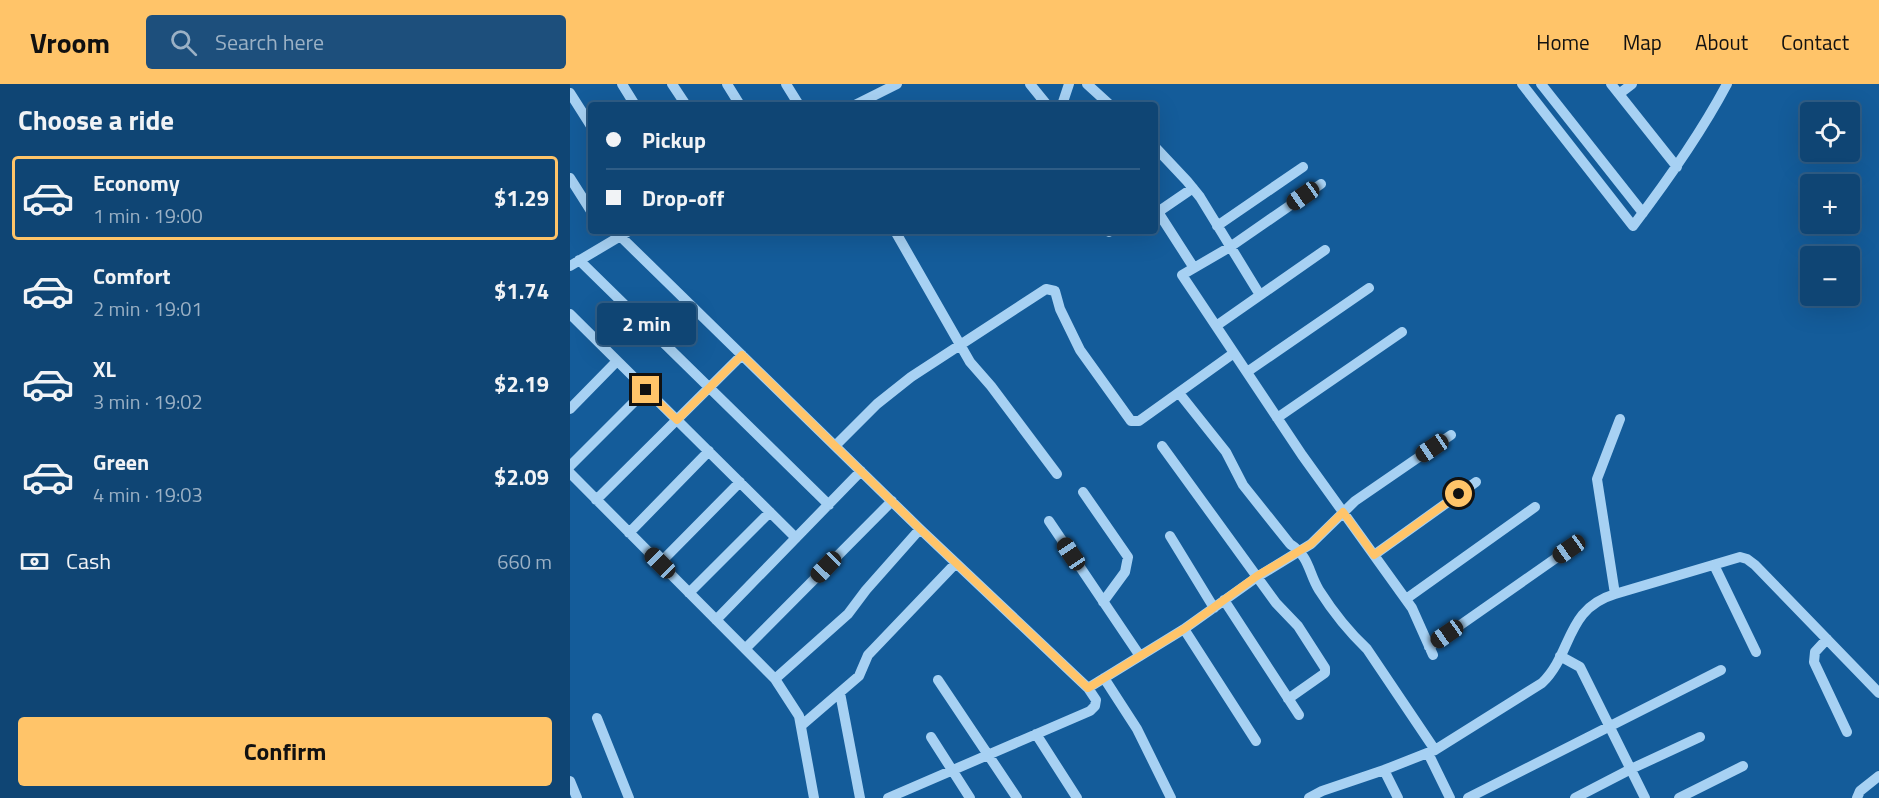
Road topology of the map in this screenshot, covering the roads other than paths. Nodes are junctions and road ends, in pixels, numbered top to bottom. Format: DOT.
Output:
graph roads {
  1 [pos="621,84"];
  2 [pos="672,84"];
  3 [pos="727,84"];
  4 [pos="786,84"];
  5 [pos="1030,84"];
  6 [pos="1069,84"];
  7 [pos="1087,84"];
  8 [pos="1522,84"];
  9 [pos="1542,84"];
  10 [pos="1611,84"];
  11 [pos="1632,84"];
  12 [pos="1727,84"];
  13 [pos="894,85"];
  14 [pos="570,93"];
  15 [pos="1619,94"];
  16 [pos="633,102"];
  17 [pos="684,102"];
  18 [pos="738,102"];
  19 [pos="797,102"];
  20 [pos="861,102"];
  21 [pos="1045,102"];
  22 [pos="1063,102"];
  23 [pos="1107,102"];
  24 [pos="588,121"];
  25 [pos="1158,150"];
  26 [pos="1303,167"];
  27 [pos="1677,167"];
  28 [pos="570,178"];
  29 [pos="1321,183"];
  30 [pos="1193,188"];
  31 [pos="588,206"];
  32 [pos="1158,212"];
  33 [pos="1643,213"];
  34 [pos="1158,214"];
  35 [pos="1217,226"];
  36 [pos="897,234"];
  37 [pos="620,236"];
  38 [pos="1230,247"];
  39 [pos="1325,250"];
  40 [pos="575,263"];
  41 [pos="1194,267"];
  42 [pos="1369,288"];
  43 [pos="1260,295"];
  44 [pos="570,314"];
  45 [pos="1216,326"];
  46 [pos="1402,332"];
  47 [pos="961,344"];
  48 [pos="1234,353"];
  49 [pos="742,355"];
  50 [pos="616,362"];
  51 [pos="1246,372"];
  52 [pos="709,388"];
  53 [pos="646,390"];
  54 [pos="1179,393"];
  55 [pos="570,409"];
  56 [pos="1277,418"];
  57 [pos="1620,419"];
  58 [pos="677,420"];
  59 [pos="1451,435"];
  60 [pos="835,446"];
  61 [pos="1162,446"];
  62 [pos="709,451"];
  63 [pos="570,466"];
  64 [pos="861,471"];
  65 [pos="570,473"];
  66 [pos="1057,474"];
  67 [pos="740,482"];
  68 [pos="1476,482"];
  69 [pos="1083,492"];
  70 [pos="596,500"];
  71 [pos="892,501"];
  72 [pos="829,505"];
  73 [pos="1535,507"];
  74 [pos="770,512"];
  75 [pos="1343,512"];
  76 [pos="1049,521"];
  77 [pos="920,529"];
  78 [pos="629,533"];
  79 [pos="1170,536"];
  80 [pos="796,538"];
  81 [pos="1569,549"];
  82 [pos="1300,550"];
  83 [pos="1374,555"];
  84 [pos="660,563"];
  85 [pos="956,563"];
  86 [pos="1714,565"];
  87 [pos="1257,576"];
  88 [pos="689,593"];
  89 [pos="1615,594"];
  90 [pos="1406,599"];
  91 [pos="1224,600"];
  92 [pos="1103,602"];
  93 [pos="1214,608"];
  94 [pos="716,620"];
  95 [pos="1184,629"];
  96 [pos="1827,639"];
  97 [pos="745,649"];
  98 [pos="1756,652"];
  99 [pos="1140,656"];
  100 [pos="1560,656"];
  101 [pos="1721,670"];
  102 [pos="1104,678"];
  103 [pos="775,679"];
  104 [pos="938,680"];
  105 [pos="1088,688"];
  106 [pos="840,693"];
  107 [pos="1879,693"];
  108 [pos="1288,699"];
  109 [pos="1299,715"];
  110 [pos="597,718"];
  111 [pos="802,725"];
  112 [pos="1609,726"];
  113 [pos="1847,732"];
  114 [pos="1036,734"];
  115 [pos="931,737"];
  116 [pos="1700,737"];
  117 [pos="1256,741"];
  118 [pos="1431,751"];
  119 [pos="988,754"];
  120 [pos="1743,766"];
  121 [pos="1630,769"];
  122 [pos="952,770"];
  123 [pos="1384,770"];
  124 [pos="1879,776"];
  125 [pos="570,781"];
  126 [pos="911,793"];
  127 [pos="1325,794"];
  128 [pos="577,798"];
  129 [pos="629,798"];
  130 [pos="814,798"];
  131 [pos="860,798"];
  132 [pos="888,798"];
  133 [pos="970,798"];
  134 [pos="1017,798"];
  135 [pos="1077,798"];
  136 [pos="1170,798"];
  137 [pos="1309,798"];
  138 [pos="1398,798"];
  139 [pos="1450,798"];
  140 [pos="1468,798"];
  141 [pos="1575,798"];
  142 [pos="1645,798"];
  143 [pos="1680,798"];
  144 [pos="1857,798"];
  1 -- 16 [label="street"];
  2 -- 17 [label="street"];
  3 -- 18 [label="street"];
  4 -- 19 [label="street"];
  5 -- 21 [label="street"];
  6 -- 22 [label="street"];
  7 -- 23 [label="street"];
  8 -- 33 [label="street"];
  9 -- 33 [label="street"];
  10 -- 15 [label="street"];
  11 -- 15 [label="street"];
  12 -- 27 [label="street"];
  13 -- 20 [label="street"];
  14 -- 24 [label="street"];
  15 -- 27 [label="street"];
  25 -- 30 [label="street"];
  26 -- 35 [label="street"];
  27 -- 33 [label="street"];
  28 -- 31 [label="street"];
  29 -- 38 [label="street"];
  30 -- 32 [label="street"];
  30 -- 35 [label="street"];
  34 -- 41 [label="street"];
  35 -- 38 [label="street"];
  36 -- 47 [label="street"];
  37 -- 40 [label="street"];
  37 -- 49 [label="street"];
  38 -- 41 [label="street"];
  38 -- 43 [label="street"];
  39 -- 43 [label="street"];
  40 -- 52 [label="street"];
  41 -- 45 [label="street"];
  42 -- 51 [label="street"];
  43 -- 45 [label="street"];
  44 -- 50 [label="street"];
  45 -- 48 [label="street"];
  46 -- 56 [label="street"];
  47 -- 54 [label="street"];
  47 -- 60 [label="street"];
  47 -- 66 [label="street"];
  48 -- 51 [label="street"];
  48 -- 54 [label="street"];
  49 -- 52 [label="street"];
  49 -- 60 [label="street"];
  50 -- 53 [label="street"];
  50 -- 55 [label="street"];
  51 -- 56 [label="street"];
  52 -- 58 [label="street"];
  52 -- 72 [label="street"];
  53 -- 58 [label="street"];
  53 -- 63 [label="street"];
  54 -- 82 [label="street"];
  56 -- 75 [label="street"];
  57 -- 89 [label="street"];
  58 -- 62 [label="street"];
  58 -- 70 [label="street"];
  59 -- 75 [label="street"];
  60 -- 64 [label="street"];
  61 -- 87 [label="street"];
  62 -- 67 [label="street"];
  62 -- 78 [label="street"];
  64 -- 71 [label="street"];
  64 -- 72 [label="street"];
  65 -- 70 [label="street"];
  67 -- 74 [label="street"];
  67 -- 84 [label="street"];
  68 -- 83 [label="street"];
  69 -- 92 [label="street"];
  70 -- 78 [label="street"];
  71 -- 77 [label="street"];
  71 -- 97 [label="street"];
  72 -- 80 [label="street"];
  73 -- 90 [label="street"];
  74 -- 80 [label="street"];
  74 -- 88 [label="street"];
  75 -- 82 [label="street"];
  75 -- 83 [label="street"];
  76 -- 92 [label="street"];
  77 -- 85 [label="street"];
  77 -- 103 [label="street"];
  78 -- 84 [label="street"];
  79 -- 93 [label="street"];
  80 -- 94 [label="street"];
  81 -- 90 [label="street"];
  82 -- 87 [label="street"];
  82 -- 118 [label="street"];
  83 -- 90 [label="street"];
  84 -- 88 [label="street"];
  85 -- 105 [label="street"];
  85 -- 106 [label="street"];
  86 -- 89 [label="street"];
  86 -- 96 [label="street"];
  86 -- 98 [label="street"];
  87 -- 91 [label="street"];
  87 -- 108 [label="street"];
  88 -- 94 [label="street"];
  89 -- 100 [label="street"];
  91 -- 93 [label="street"];
  91 -- 108 [label="street"];
  92 -- 99 [label="street"];
  93 -- 95 [label="street"];
  94 -- 97 [label="street"];
  95 -- 99 [label="street"];
  95 -- 117 [label="street"];
  96 -- 107 [label="street"];
  96 -- 113 [label="street"];
  97 -- 103 [label="street"];
  99 -- 102 [label="street"];
  100 -- 112 [label="street"];
  100 -- 118 [label="street"];
  101 -- 112 [label="street"];
  102 -- 105 [label="street"];
  102 -- 136 [label="street"];
  103 -- 111 [label="street"];
  104 -- 119 [label="street"];
  105 -- 114 [label="street"];
  106 -- 111 [label="street"];
  106 -- 131 [label="street"];
  108 -- 109 [label="street"];
  110 -- 129 [label="street"];
  111 -- 130 [label="street"];
  112 -- 121 [label="street"];
  112 -- 140 [label="street"];
  114 -- 119 [label="street"];
  114 -- 135 [label="street"];
  115 -- 122 [label="street"];
  116 -- 121 [label="street"];
  118 -- 123 [label="street"];
  118 -- 139 [label="street"];
  119 -- 122 [label="street"];
  119 -- 134 [label="street"];
  120 -- 143 [label="street"];
  121 -- 141 [label="street"];
  121 -- 142 [label="street"];
  122 -- 126 [label="street"];
  122 -- 133 [label="street"];
  123 -- 127 [label="street"];
  123 -- 138 [label="street"];
  124 -- 144 [label="street"];
  125 -- 128 [label="street"];
  126 -- 132 [label="street"];
  127 -- 137 [label="street"];
}
